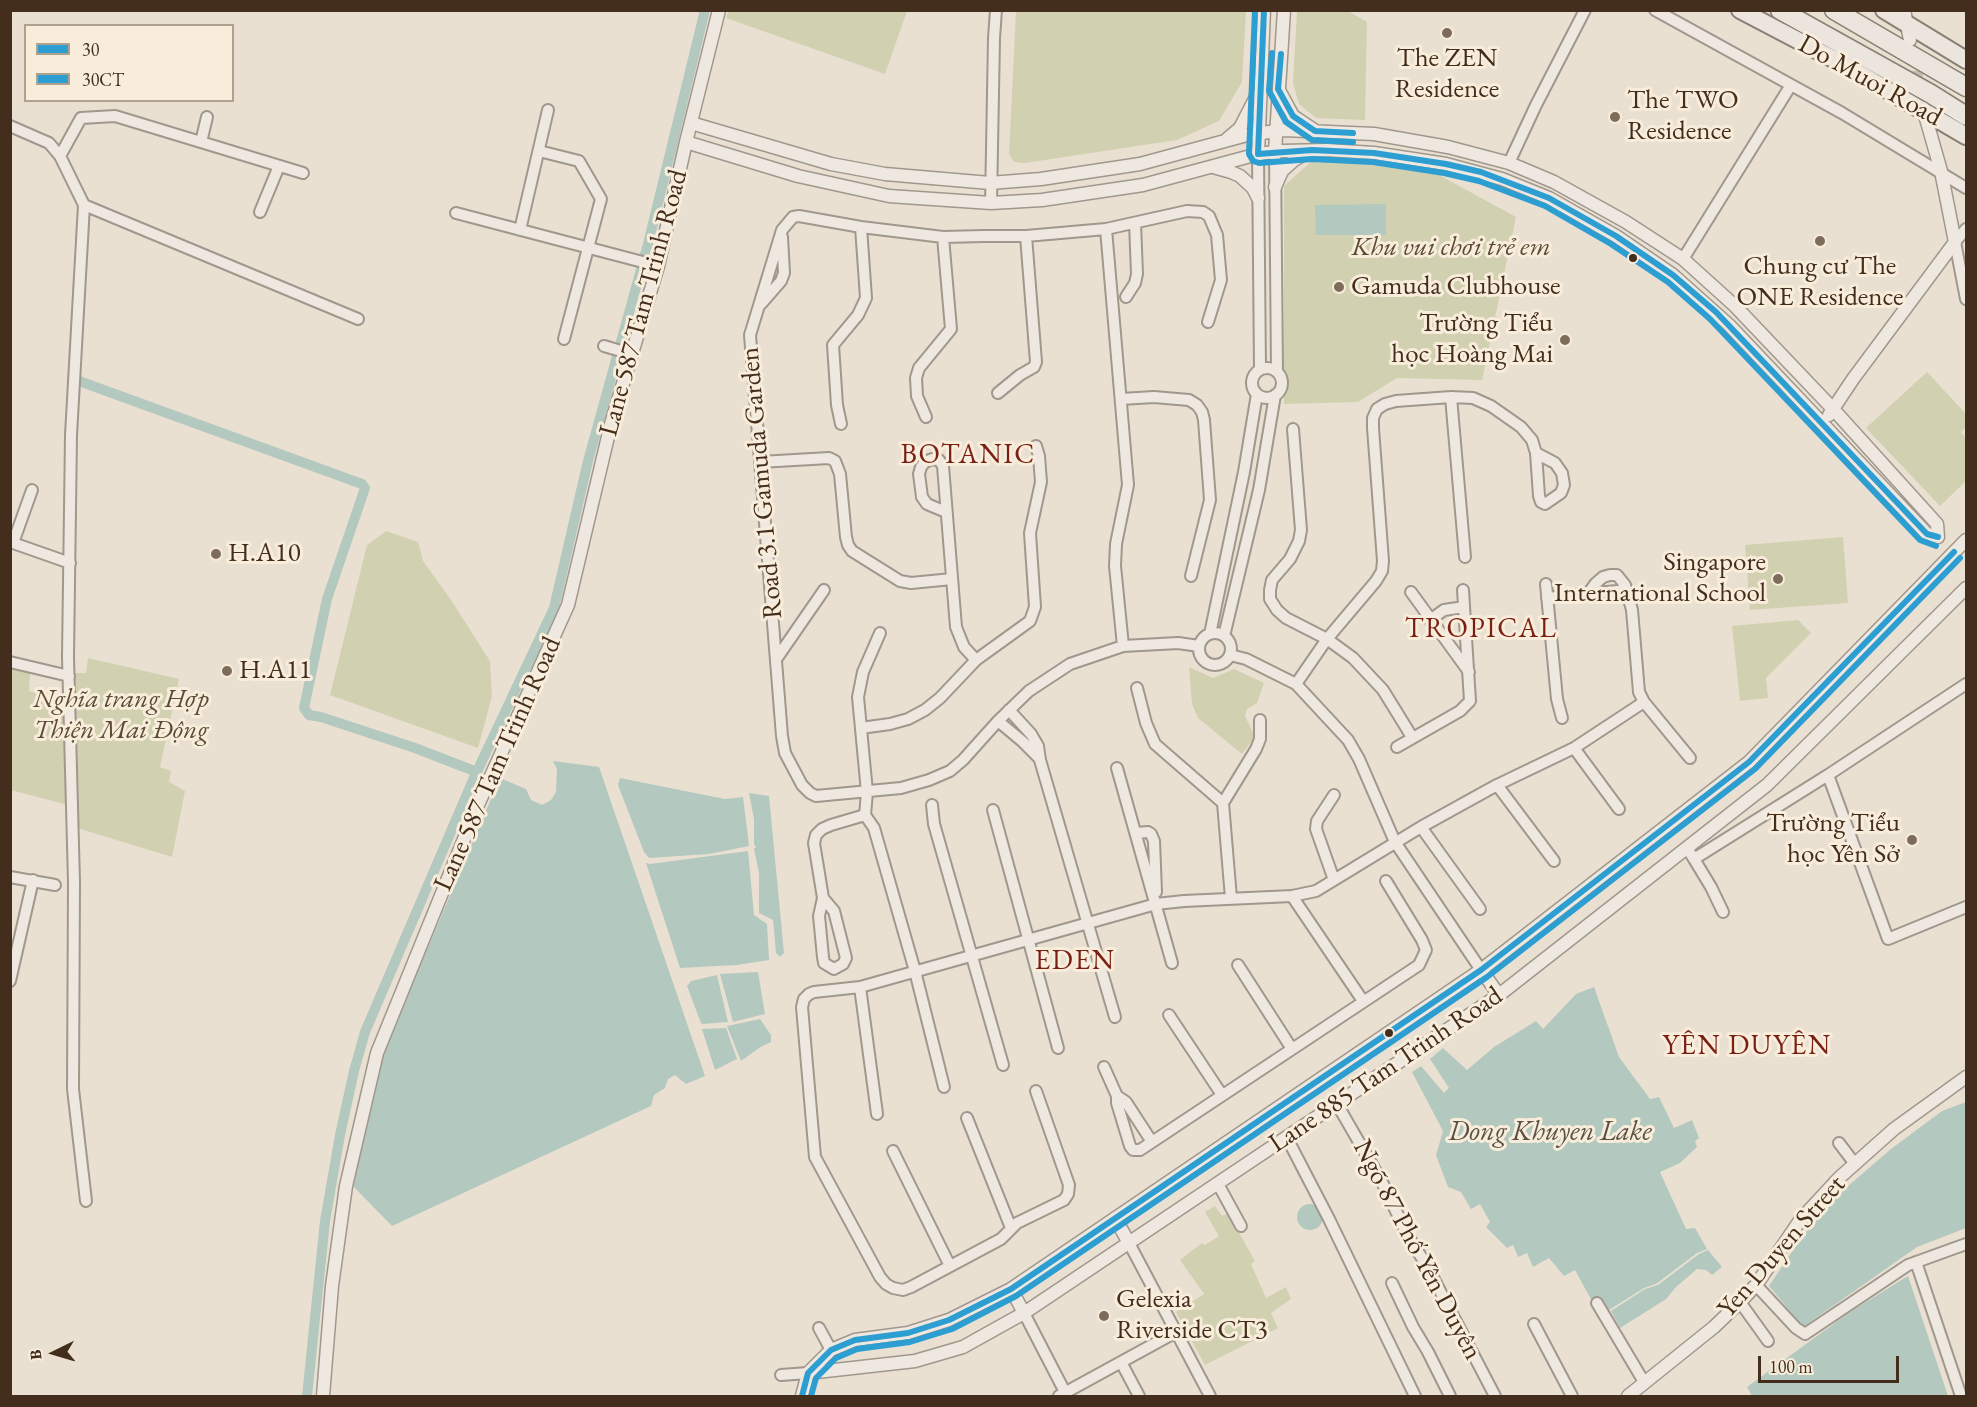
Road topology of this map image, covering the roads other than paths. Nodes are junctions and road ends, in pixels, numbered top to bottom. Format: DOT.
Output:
graph roads {
  1 [pos="719,10"];
  2 [pos="996,10"];
  3 [pos="1264,10"];
  4 [pos="1284,10"];
  5 [pos="1585,10"];
  6 [pos="1655,10"];
  7 [pos="1740,10"];
  8 [pos="1780,10"];
  9 [pos="1834,10"];
  10 [pos="1884,10"];
  11 [pos="1905,17"];
  12 [pos="1910,40"];
  13 [pos="1966,60"];
  14 [pos="1791,85"];
  15 [pos="1966,87"];
  16 [pos="1278,89"];
  17 [pos="1259,91"];
  18 [pos="1923,106"];
  19 [pos="548,110"];
  20 [pos="1966,116"];
  21 [pos="207,117"];
  22 [pos="10,126"];
  23 [pos="712,129"];
  24 [pos="1276,130"];
  25 [pos="1315,131"];
  26 [pos="688,133"];
  27 [pos="1258,133"];
  28 [pos="1966,136"];
  29 [pos="1224,141"];
  30 [pos="201,142"];
  31 [pos="707,149"];
  32 [pos="1312,150"];
  33 [pos="538,151"];
  34 [pos="1275,152"];
  35 [pos="1258,154"];
  36 [pos="60,156"];
  37 [pos="1509,163"];
  38 [pos="279,166"];
  39 [pos="1212,167"];
  40 [pos="1941,171"];
  41 [pos="303,173"];
  42 [pos="1502,179"];
  43 [pos="990,183"];
  44 [pos="1275,187"];
  45 [pos="1966,188"];
  46 [pos="1258,198"];
  47 [pos="991,203"];
  48 [pos="84,205"];
  49 [pos="260,212"];
  50 [pos="456,213"];
  51 [pos="1135,223"];
  52 [pos="861,227"];
  53 [pos="1106,229"];
  54 [pos="1966,229"];
  55 [pos="520,230"];
  56 [pos="1026,236"];
  57 [pos="943,237"];
  58 [pos="1955,242"];
  59 [pos="588,248"];
  60 [pos="1683,259"];
  61 [pos="653,265"];
  62 [pos="1126,297"];
  63 [pos="1966,299"];
  64 [pos="1735,306"];
  65 [pos="358,319"];
  66 [pos="1723,319"];
  67 [pos="1208,322"];
  68 [pos="564,339"];
  69 [pos="608,347"];
  70 [pos="628,353"];
  71 [pos="1260,370"];
  72 [pos="1277,372"];
  73 [pos="998,393"];
  74 [pos="1257,394"];
  75 [pos="1275,395"];
  76 [pos="1451,398"];
  77 [pos="1121,399"];
  78 [pos="1834,410"];
  79 [pos="926,417"];
  80 [pos="1822,423"];
  81 [pos="841,424"];
  82 [pos="1293,429"];
  83 [pos="1036,446"];
  84 [pos="1536,453"];
  85 [pos="760,462"];
  86 [pos="1244,472"];
  87 [pos="1262,476"];
  88 [pos="32,490"];
  89 [pos="946,512"];
  90 [pos="1938,537"];
  91 [pos="1966,540"];
  92 [pos="1954,552"];
  93 [pos="1465,556"];
  94 [pos="70,563"];
  95 [pos="1191,576"];
  96 [pos="952,579"];
  97 [pos="1546,584"];
  98 [pos="1966,588"];
  99 [pos="824,590"];
  100 [pos="1463,590"];
  101 [pos="1627,590"];
  102 [pos="1411,592"];
  103 [pos="1588,594"];
  104 [pos="1547,598"];
  105 [pos="1464,608"];
  106 [pos="1430,620"];
  107 [pos="880,633"];
  108 [pos="1210,634"];
  109 [pos="1224,636"];
  110 [pos="1327,639"];
  111 [pos="1123,646"];
  112 [pos="1199,646"];
  113 [pos="1230,655"];
  114 [pos="777,658"];
  115 [pos="976,660"];
  116 [pos="10,662"];
  117 [pos="1469,672"];
  118 [pos="69,676"];
  119 [pos="1296,684"];
  120 [pos="1966,684"];
  121 [pos="1137,688"];
  122 [pos="1644,702"];
  123 [pos="1009,710"];
  124 [pos="1562,718"];
  125 [pos="1260,720"];
  126 [pos="998,722"];
  127 [pos="861,728"];
  128 [pos="1412,737"];
  129 [pos="1397,747"];
  130 [pos="1574,748"];
  131 [pos="1690,758"];
  132 [pos="1040,760"];
  133 [pos="1117,768"];
  134 [pos="1827,775"];
  135 [pos="1497,785"];
  136 [pos="867,792"];
  137 [pos="1334,795"];
  138 [pos="1223,802"];
  139 [pos="932,805"];
  140 [pos="1619,809"];
  141 [pos="993,810"];
  142 [pos="865,815"];
  143 [pos="1421,827"];
  144 [pos="1395,842"];
  145 [pos="1690,853"];
  146 [pos="1554,861"];
  147 [pos="10,877"];
  148 [pos="33,880"];
  149 [pos="1334,880"];
  150 [pos="1386,881"];
  151 [pos="55,885"];
  152 [pos="1292,896"];
  153 [pos="823,898"];
  154 [pos="1232,898"];
  155 [pos="1156,904"];
  156 [pos="1480,909"];
  157 [pos="1966,909"];
  158 [pos="1723,912"];
  159 [pos="1087,922"];
  160 [pos="1028,939"];
  161 [pos="972,955"];
  162 [pos="1172,963"];
  163 [pos="1238,965"];
  164 [pos="1481,970"];
  165 [pos="915,971"];
  166 [pos="10,981"];
  167 [pos="860,987"];
  168 [pos="1499,995"];
  169 [pos="1363,1001"];
  170 [pos="1169,1015"];
  171 [pos="1115,1017"];
  172 [pos="1058,1048"];
  173 [pos="1292,1049"];
  174 [pos="1003,1065"];
  175 [pos="1104,1067"];
  176 [pos="1966,1077"];
  177 [pos="944,1087"];
  178 [pos="1036,1091"];
  179 [pos="1222,1095"];
  180 [pos="1117,1096"];
  181 [pos="1337,1104"];
  182 [pos="877,1114"];
  183 [pos="967,1118"];
  184 [pos="1287,1138"];
  185 [pos="1152,1142"];
  186 [pos="1839,1143"];
  187 [pos="893,1151"];
  188 [pos="1855,1164"];
  189 [pos="1218,1184"];
  190 [pos="86,1201"];
  191 [pos="1115,1218"];
  192 [pos="1240,1226"];
  193 [pos="1011,1228"];
  194 [pos="1129,1243"];
  195 [pos="1966,1244"];
  196 [pos="1916,1262"];
  197 [pos="950,1266"];
  198 [pos="1392,1283"];
  199 [pos="1756,1285"];
  200 [pos="1011,1289"];
  201 [pos="1740,1302"];
  202 [pos="1597,1303"];
  203 [pos="1024,1313"];
  204 [pos="1534,1324"];
  205 [pos="819,1328"];
  206 [pos="1176,1332"];
  207 [pos="1768,1341"];
  208 [pos="831,1350"];
  209 [pos="1121,1362"];
  210 [pos="808,1373"];
  211 [pos="781,1375"];
  212 [pos="1644,1382"];
  213 [pos="1064,1395"];
  214 [pos="323,1396"];
  215 [pos="802,1396"];
  216 [pos="1139,1396"];
  217 [pos="1210,1396"];
  218 [pos="1415,1396"];
  219 [pos="1450,1396"];
  220 [pos="1496,1396"];
  221 [pos="1572,1396"];
  222 [pos="1628,1396"];
  223 [pos="1961,1396"];
  1 -- 26 [label="street, Lane 587 Tam Trinh Road"];
  2 -- 43 [label="street"];
  3 -- 17 [label="street"];
  4 -- 16 [label="street"];
  5 -- 37 [label="street"];
  6 -- 14 [label="street"];
  7 -- 18 [label="main road, Do Muoi Road"];
  8 -- 20 [label="highway"];
  9 -- 15 [label="highway"];
  10 -- 11 [label="main road"];
  11 -- 12 [label="street"];
  11 -- 13 [label="main road"];
  14 -- 40 [label="street"];
  14 -- 60 [label="street"];
  16 -- 24 [label="street"];
  16 -- 25 [label="street"];
  17 -- 27 [label="street"];
  17 -- 29 [label="street"];
  18 -- 28 [label="main road, Do Muoi Road"];
  18 -- 40 [label="street"];
  19 -- 33 [label="street"];
  21 -- 30 [label="street"];
  22 -- 36 [label="street"];
  23 -- 26 [label="street"];
  23 -- 31 [label="street"];
  23 -- 43 [label="street"];
  24 -- 25 [label="street"];
  24 -- 27 [label="street"];
  24 -- 34 [label="street"];
  25 -- 37 [label="street"];
  26 -- 31 [label="street"];
  26 -- 61 [label="street, Lane 587 Tam Trinh Road"];
  27 -- 29 [label="street"];
  27 -- 35 [label="street"];
  29 -- 43 [label="street"];
  30 -- 36 [label="street"];
  30 -- 38 [label="street"];
  31 -- 47 [label="street"];
  32 -- 34 [label="street"];
  32 -- 42 [label="street"];
  32 -- 44 [label="street"];
  33 -- 55 [label="street"];
  33 -- 59 [label="street"];
  34 -- 35 [label="street"];
  34 -- 44 [label="street"];
  35 -- 39 [label="street"];
  35 -- 46 [label="street"];
  36 -- 48 [label="street"];
  37 -- 42 [label="street"];
  37 -- 60 [label="street"];
  38 -- 41 [label="street"];
  38 -- 49 [label="street"];
  39 -- 46 [label="street"];
  39 -- 47 [label="street"];
  40 -- 45 [label="street"];
  40 -- 58 [label="street"];
  42 -- 66 [label="street"];
  43 -- 47 [label="street"];
  44 -- 72 [label="street"];
  46 -- 71 [label="street"];
  48 -- 65 [label="street"];
  48 -- 94 [label="street"];
  50 -- 55 [label="street"];
  51 -- 53 [label="street, Road 3.1 Gamuda Garden"];
  51 -- 62 [label="street"];
  51 -- 67 [label="street, Road 3.1 Gamuda Garden"];
  52 -- 57 [label="street, Road 3.1 Gamuda Garden"];
  52 -- 81 [label="street"];
  52 -- 85 [label="street, Road 3.1 Gamuda Garden"];
  53 -- 56 [label="street, Road 3.1 Gamuda Garden"];
  53 -- 77 [label="street"];
  54 -- 58 [label="street"];
  55 -- 59 [label="street"];
  56 -- 57 [label="street, Road 3.1 Gamuda Garden"];
  56 -- 73 [label="street"];
  57 -- 79 [label="street"];
  58 -- 63 [label="street"];
  58 -- 78 [label="street"];
  59 -- 61 [label="street"];
  59 -- 68 [label="street"];
  60 -- 64 [label="street"];
  61 -- 70 [label="street, Lane 587 Tam Trinh Road"];
  64 -- 66 [label="street"];
  64 -- 78 [label="street"];
  66 -- 80 [label="street"];
  69 -- 70 [label="street"];
  70 -- 214 [label="street, Lane 587 Tam Trinh Road"];
  71 -- 72 [label="street"];
  71 -- 74 [label="street"];
  72 -- 75 [label="street"];
  74 -- 75 [label="street"];
  74 -- 86 [label="street"];
  75 -- 87 [label="street"];
  76 -- 84 [label="street"];
  76 -- 93 [label="street"];
  76 -- 110 [label="street"];
  77 -- 95 [label="street"];
  77 -- 111 [label="street"];
  78 -- 80 [label="street"];
  78 -- 90 [label="street"];
  80 -- 90 [label="street"];
  82 -- 110 [label="street"];
  83 -- 115 [label="street"];
  85 -- 96 [label="street"];
  85 -- 114 [label="street, Road 3.1 Gamuda Garden"];
  86 -- 87 [label="street"];
  86 -- 108 [label="street"];
  87 -- 109 [label="street"];
  88 -- 94 [label="street"];
  89 -- 89 [label="street"];
  89 -- 96 [label="street"];
  90 -- 92 [label="street"];
  91 -- 92 [label="street, Lane 885 Tam Trinh Road"];
  92 -- 164 [label="street, Lane 885 Tam Trinh Road"];
  94 -- 118 [label="street"];
  96 -- 115 [label="street"];
  97 -- 104 [label="street"];
  98 -- 145 [label="street, Lane 885 Tam Trinh Road"];
  99 -- 114 [label="street, Road 3.1 Gamuda Garden"];
  100 -- 105 [label="street"];
  101 -- 103 [label="street"];
  101 -- 103 [label="street"];
  101 -- 122 [label="street"];
  102 -- 106 [label="street"];
  103 -- 104 [label="street"];
  104 -- 124 [label="street"];
  105 -- 106 [label="street"];
  105 -- 117 [label="street"];
  106 -- 117 [label="street"];
  107 -- 127 [label="street"];
  108 -- 109 [label="street"];
  108 -- 112 [label="street"];
  109 -- 113 [label="street"];
  110 -- 119 [label="street"];
  110 -- 128 [label="street"];
  111 -- 112 [label="street, Road 3.1 Gamuda Garden"];
  111 -- 123 [label="street, Road 3.1 Gamuda Garden"];
  112 -- 113 [label="street"];
  113 -- 119 [label="street"];
  114 -- 136 [label="street, Road 3.1 Gamuda Garden"];
  115 -- 127 [label="street"];
  116 -- 118 [label="street"];
  117 -- 128 [label="street"];
  118 -- 190 [label="street"];
  119 -- 144 [label="street"];
  120 -- 134 [label="street"];
  121 -- 138 [label="street"];
  122 -- 130 [label="street"];
  122 -- 131 [label="street"];
  123 -- 126 [label="street, Road 3.1 Gamuda Garden"];
  123 -- 132 [label="street"];
  125 -- 138 [label="street"];
  126 -- 132 [label="street"];
  126 -- 136 [label="street, Road 3.1 Gamuda Garden"];
  127 -- 136 [label="street"];
  128 -- 129 [label="street"];
  130 -- 135 [label="street"];
  130 -- 140 [label="street"];
  132 -- 159 [label="street"];
  133 -- 155 [label="street"];
  134 -- 145 [label="street"];
  134 -- 157 [label="street"];
  135 -- 143 [label="street"];
  135 -- 146 [label="street"];
  136 -- 142 [label="street"];
  137 -- 149 [label="street"];
  138 -- 154 [label="street"];
  139 -- 161 [label="street"];
  141 -- 160 [label="street"];
  142 -- 153 [label="street"];
  142 -- 165 [label="street"];
  143 -- 144 [label="street"];
  143 -- 156 [label="street"];
  144 -- 149 [label="street"];
  144 -- 164 [label="street"];
  145 -- 158 [label="street"];
  145 -- 168 [label="street, Lane 885 Tam Trinh Road"];
  147 -- 148 [label="street"];
  148 -- 151 [label="street"];
  148 -- 166 [label="street"];
  149 -- 152 [label="street"];
  150 -- 169 [label="street"];
  152 -- 154 [label="street"];
  152 -- 169 [label="street"];
  153 -- 153 [label="street"];
  154 -- 155 [label="street"];
  155 -- 159 [label="street"];
  155 -- 162 [label="street"];
  159 -- 160 [label="street"];
  159 -- 171 [label="street"];
  160 -- 161 [label="street"];
  160 -- 172 [label="street"];
  161 -- 165 [label="street"];
  161 -- 174 [label="street"];
  163 -- 173 [label="street"];
  164 -- 168 [label="street"];
  164 -- 191 [label="street, Lane 885 Tam Trinh Road"];
  165 -- 167 [label="street"];
  165 -- 177 [label="street"];
  167 -- 182 [label="street"];
  167 -- 197 [label="street"];
  168 -- 181 [label="street, Lane 885 Tam Trinh Road"];
  169 -- 173 [label="street"];
  170 -- 179 [label="street"];
  173 -- 179 [label="street"];
  175 -- 180 [label="street"];
  176 -- 188 [label="street, Yen Duyen Street"];
  178 -- 193 [label="street"];
  179 -- 185 [label="street"];
  180 -- 185 [label="street"];
  180 -- 185 [label="street"];
  181 -- 184 [label="street, Lane 885 Tam Trinh Road"];
  181 -- 220 [label="street, Ngõ 87 Phố Yên Duyên"];
  183 -- 193 [label="street"];
  184 -- 189 [label="street, Lane 885 Tam Trinh Road"];
  184 -- 218 [label="street"];
  186 -- 188 [label="street"];
  187 -- 197 [label="street"];
  188 -- 199 [label="street, Yen Duyen Street"];
  189 -- 192 [label="street"];
  189 -- 194 [label="street, Lane 885 Tam Trinh Road"];
  191 -- 194 [label="street"];
  191 -- 200 [label="street, Lane 885 Tam Trinh Road"];
  193 -- 197 [label="street"];
  194 -- 203 [label="street, Lane 885 Tam Trinh Road"];
  194 -- 206 [label="street"];
  195 -- 196 [label="street"];
  196 -- 199 [label="street"];
  196 -- 223 [label="street"];
  198 -- 219 [label="street"];
  199 -- 201 [label="street, Yen Duyen Street"];
  200 -- 203 [label="street"];
  200 -- 208 [label="street, Lane 885 Tam Trinh Road"];
  201 -- 207 [label="street"];
  201 -- 212 [label="street, Yen Duyen Street"];
  202 -- 212 [label="street"];
  203 -- 210 [label="street, Lane 885 Tam Trinh Road"];
  203 -- 213 [label="street"];
  204 -- 221 [label="street"];
  205 -- 208 [label="street"];
  206 -- 209 [label="street"];
  206 -- 217 [label="street"];
  208 -- 210 [label="street, Lane 885 Tam Trinh Road"];
  209 -- 213 [label="street"];
  209 -- 216 [label="street"];
  210 -- 211 [label="street"];
  210 -- 215 [label="street"];
  212 -- 222 [label="street, Yen Duyen Street"];
}
